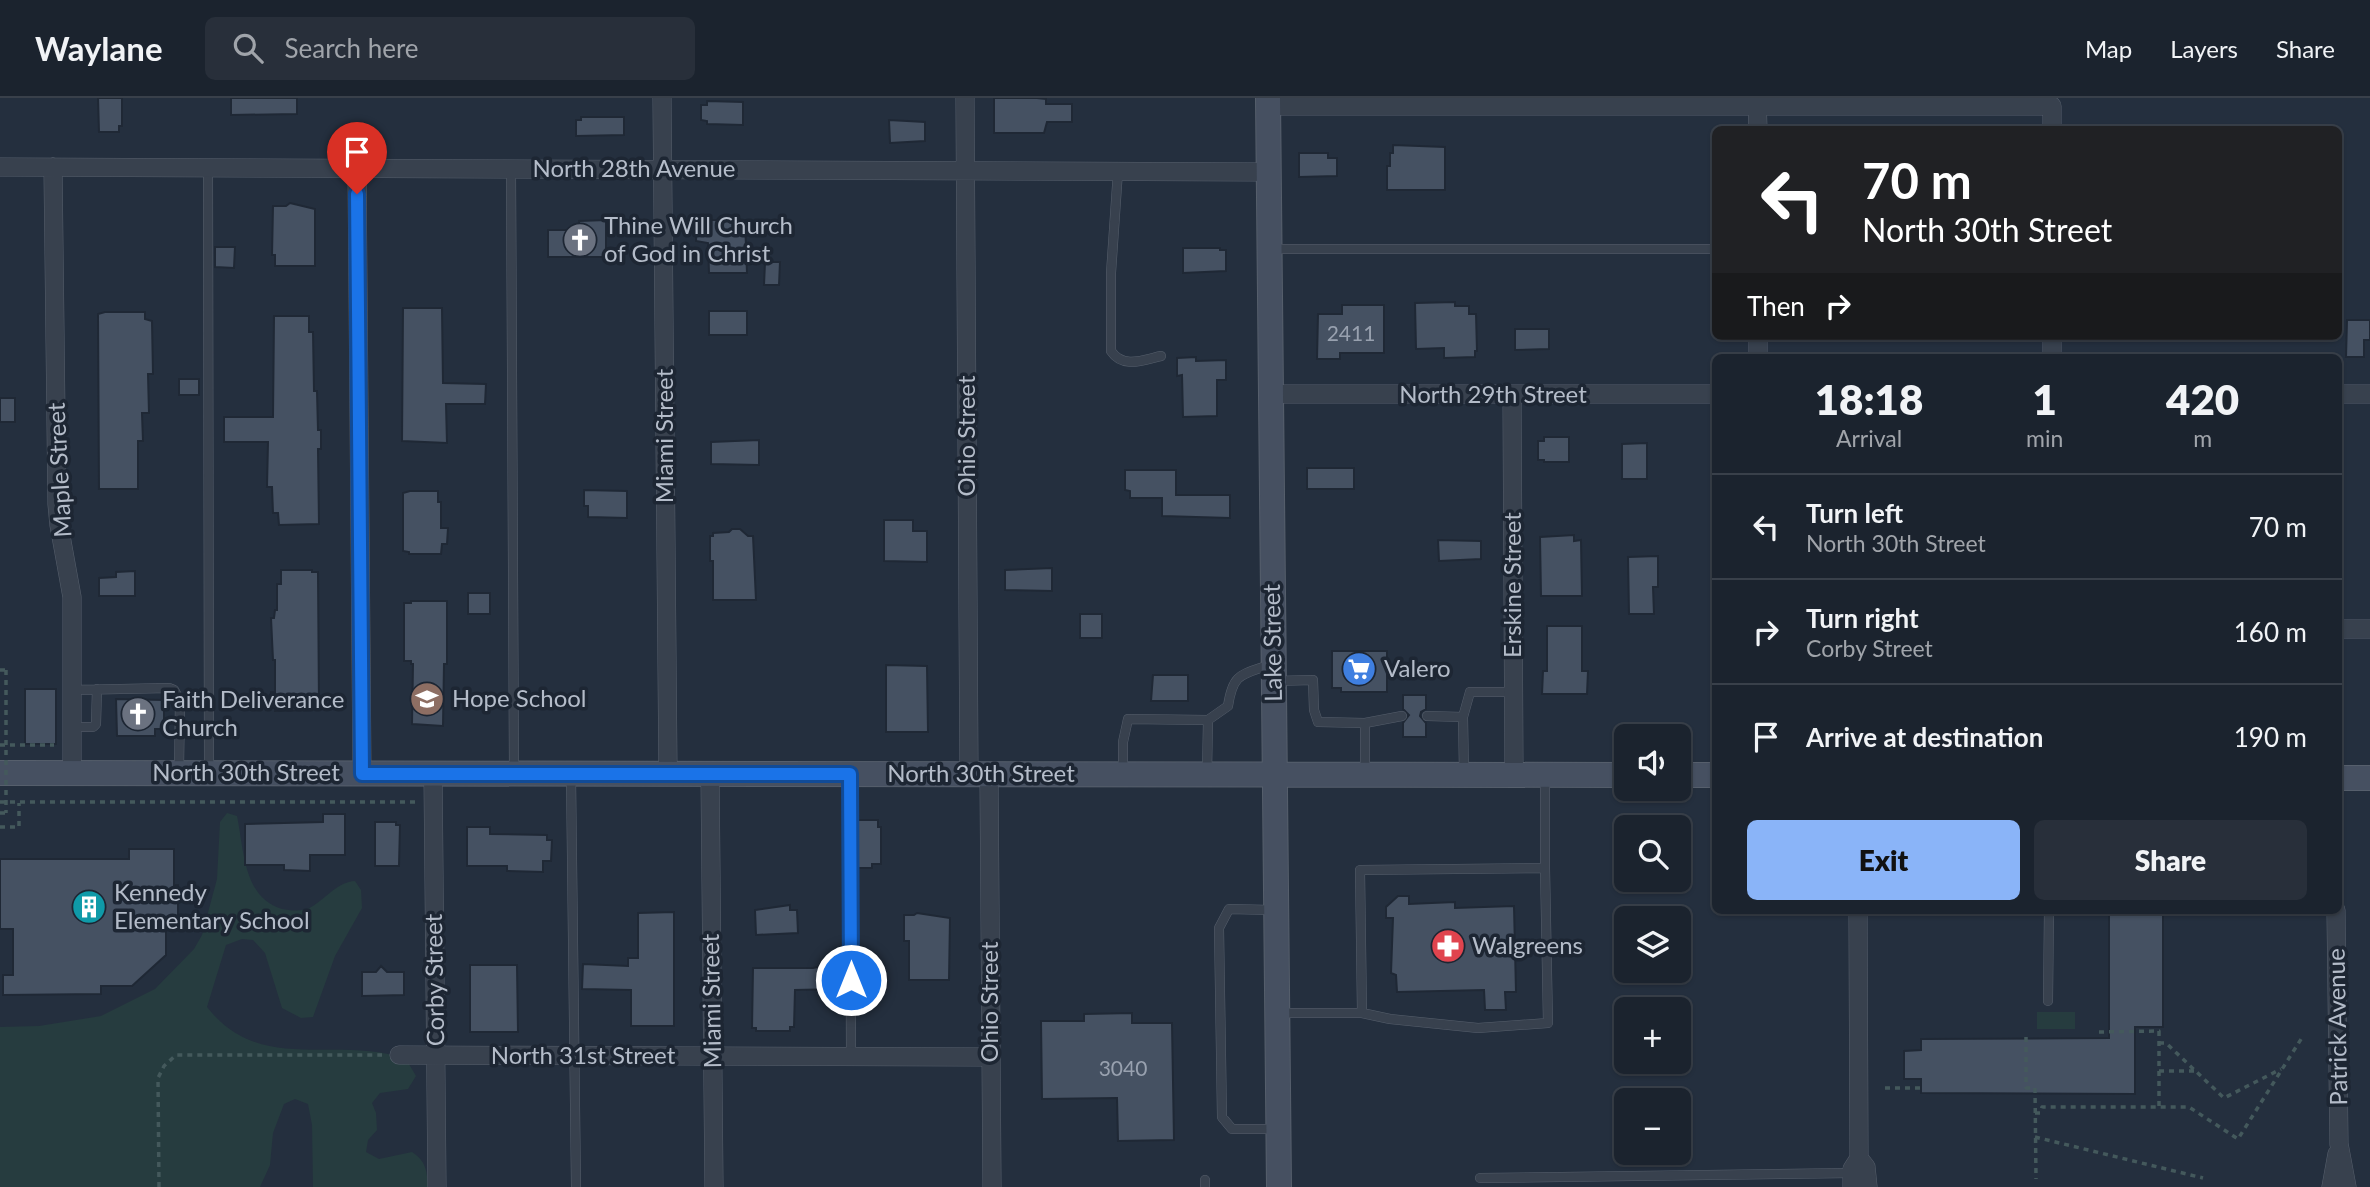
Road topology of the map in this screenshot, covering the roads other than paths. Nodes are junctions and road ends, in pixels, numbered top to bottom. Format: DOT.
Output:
graph roads {
  1 [pos="662,98"];
  2 [pos="965,98"];
  3 [pos="1268,102"];
  4 [pos="1399,102"];
  5 [pos="1758,102"];
  6 [pos="1758,126"];
  7 [pos="2052,126"];
  8 [pos="0,167"];
  9 [pos="53,167"];
  10 [pos="208,167"];
  11 [pos="357,168"];
  12 [pos="511,169"];
  13 [pos="663,169"];
  14 [pos="965,170"];
  15 [pos="1118,171"];
  16 [pos="1269,172"];
  17 [pos="1269,249"];
  18 [pos="1712,249"];
  19 [pos="1161,356"];
  20 [pos="1270,394"];
  21 [pos="1712,394"];
  22 [pos="2342,394"];
  23 [pos="2370,394"];
  24 [pos="1512,395"];
  25 [pos="2342,629"];
  26 [pos="2370,629"];
  27 [pos="1273,672"];
  28 [pos="97,689"];
  29 [pos="72,690"];
  30 [pos="1514,692"];
  31 [pos="1402,716"];
  32 [pos="1427,716"];
  33 [pos="1463,717"];
  34 [pos="1208,720"];
  35 [pos="1365,723"];
  36 [pos="72,736"];
  37 [pos="0,773"];
  38 [pos="72,773"];
  39 [pos="179,773"];
  40 [pos="209,773"];
  41 [pos="433,773"];
  42 [pos="514,773"];
  43 [pos="571,773"];
  44 [pos="668,773"];
  45 [pos="362,774"];
  46 [pos="710,774"];
  47 [pos="850,774"];
  48 [pos="1207,774"];
  49 [pos="1464,774"];
  50 [pos="1514,774"];
  51 [pos="979,775"];
  52 [pos="1123,775"];
  53 [pos="1275,775"];
  54 [pos="1365,775"];
  55 [pos="1545,775"];
  56 [pos="1614,775"];
  57 [pos="1691,775"];
  58 [pos="1712,775"];
  59 [pos="2342,778"];
  60 [pos="2370,778"];
  61 [pos="1545,868"];
  62 [pos="1276,910"];
  63 [pos="1858,914"];
  64 [pos="2049,914"];
  65 [pos="2336,914"];
  66 [pos="2049,1002"];
  67 [pos="1277,1013"];
  68 [pos="1362,1013"];
  69 [pos="399,1055"];
  70 [pos="436,1055"];
  71 [pos="574,1056"];
  72 [pos="713,1056"];
  73 [pos="851,1057"];
  74 [pos="990,1057"];
  75 [pos="1278,1129"];
  76 [pos="2339,1144"];
  77 [pos="1854,1173"];
  78 [pos="1480,1178"];
  79 [pos="437,1187"];
  80 [pos="576,1187"];
  81 [pos="714,1187"];
  82 [pos="992,1187"];
  83 [pos="1279,1187"];
  84 [pos="1868,1187"];
  85 [pos="2333,1187"];
  86 [pos="2346,1187"];
  1 -- 13 [label="street, Miami Street"];
  2 -- 14 [label="street, Ohio Street"];
  3 -- 4 [label="street"];
  3 -- 16 [label="main road, Lake Street"];
  4 -- 5 [label="street"];
  5 -- 6 [label="street"];
  5 -- 7 [label="street"];
  8 -- 9 [label="street, North 28th Avenue"];
  9 -- 10 [label="street, North 28th Avenue"];
  9 -- 29 [label="street, Maple Street"];
  10 -- 11 [label="street, North 28th Avenue"];
  10 -- 40 [label="lane"];
  11 -- 12 [label="street, North 28th Avenue"];
  11 -- 45 [label="street"];
  12 -- 13 [label="street, North 28th Avenue"];
  12 -- 42 [label="lane"];
  13 -- 14 [label="street, North 28th Avenue"];
  13 -- 44 [label="street, Miami Street"];
  14 -- 15 [label="street, North 28th Avenue"];
  14 -- 51 [label="street, Ohio Street"];
  15 -- 16 [label="street, North 28th Avenue"];
  15 -- 19 [label="lane"];
  16 -- 17 [label="main road, Lake Street"];
  17 -- 18 [label="lane"];
  17 -- 20 [label="main road, Lake Street"];
  20 -- 24 [label="street, North 29th Street"];
  20 -- 27 [label="main road, Lake Street"];
  21 -- 24 [label="street, North 29th Street"];
  22 -- 23 [label="street"];
  24 -- 30 [label="street, Erskine Street"];
  25 -- 26 [label="street"];
  27 -- 34 [label="lane"];
  27 -- 35 [label="lane"];
  27 -- 53 [label="main road, Lake Street"];
  28 -- 29 [label="lane"];
  28 -- 36 [label="lane"];
  28 -- 39 [label="lane"];
  29 -- 36 [label="street, Maple Street"];
  30 -- 33 [label="lane"];
  30 -- 50 [label="street, Erskine Street"];
  31 -- 35 [label="lane"];
  32 -- 33 [label="lane"];
  33 -- 49 [label="lane"];
  34 -- 48 [label="lane"];
  34 -- 52 [label="lane"];
  35 -- 54 [label="lane"];
  36 -- 38 [label="street, Maple Street"];
  37 -- 38 [label="main road, North 30th Street"];
  38 -- 39 [label="main road, North 30th Street"];
  39 -- 40 [label="main road, North 30th Street"];
  40 -- 45 [label="main road, North 30th Street"];
  41 -- 42 [label="main road, North 30th Street"];
  41 -- 45 [label="main road, North 30th Street"];
  41 -- 70 [label="street, Corby Street"];
  42 -- 43 [label="main road, North 30th Street"];
  43 -- 44 [label="main road, North 30th Street"];
  43 -- 71 [label="lane"];
  44 -- 46 [label="main road, North 30th Street"];
  46 -- 47 [label="main road, North 30th Street"];
  46 -- 72 [label="street, Miami Street"];
  47 -- 51 [label="main road, North 30th Street"];
  47 -- 73 [label="lane"];
  48 -- 52 [label="main road, North 30th Street"];
  48 -- 53 [label="main road, North 30th Street"];
  49 -- 50 [label="main road, North 30th Street"];
  49 -- 54 [label="main road, North 30th Street"];
  50 -- 55 [label="main road, North 30th Street"];
  51 -- 52 [label="main road, North 30th Street"];
  51 -- 74 [label="street, Ohio Street"];
  53 -- 54 [label="main road, North 30th Street"];
  53 -- 62 [label="main road, Lake Street"];
  55 -- 56 [label="main road, North 30th Street"];
  55 -- 61 [label="lane"];
  57 -- 58 [label="main road"];
  59 -- 60 [label="main road"];
  61 -- 68 [label="lane"];
  61 -- 68 [label="lane"];
  62 -- 67 [label="main road, Lake Street"];
  62 -- 75 [label="lane"];
  63 -- 77 [label="street"];
  64 -- 66 [label="lane"];
  65 -- 76 [label="street, Patrick Avenue"];
  67 -- 68 [label="lane"];
  67 -- 75 [label="main road, Lake Street"];
  69 -- 70 [label="street, North 31st Street"];
  70 -- 71 [label="street, North 31st Street"];
  70 -- 79 [label="street, Corby Street"];
  71 -- 72 [label="street, North 31st Street"];
  71 -- 80 [label="lane"];
  72 -- 73 [label="street, North 31st Street"];
  72 -- 81 [label="street, Miami Street"];
  73 -- 74 [label="street, North 31st Street"];
  74 -- 82 [label="street, Ohio Street"];
  75 -- 83 [label="main road, Lake Street"];
  76 -- 85 [label="street, Patrick Avenue"];
  76 -- 86 [label="street, Patrick Avenue"];
  77 -- 78 [label="lane"];
  77 -- 84 [label="street"];
  85 -- 86 [label="street"];
}
